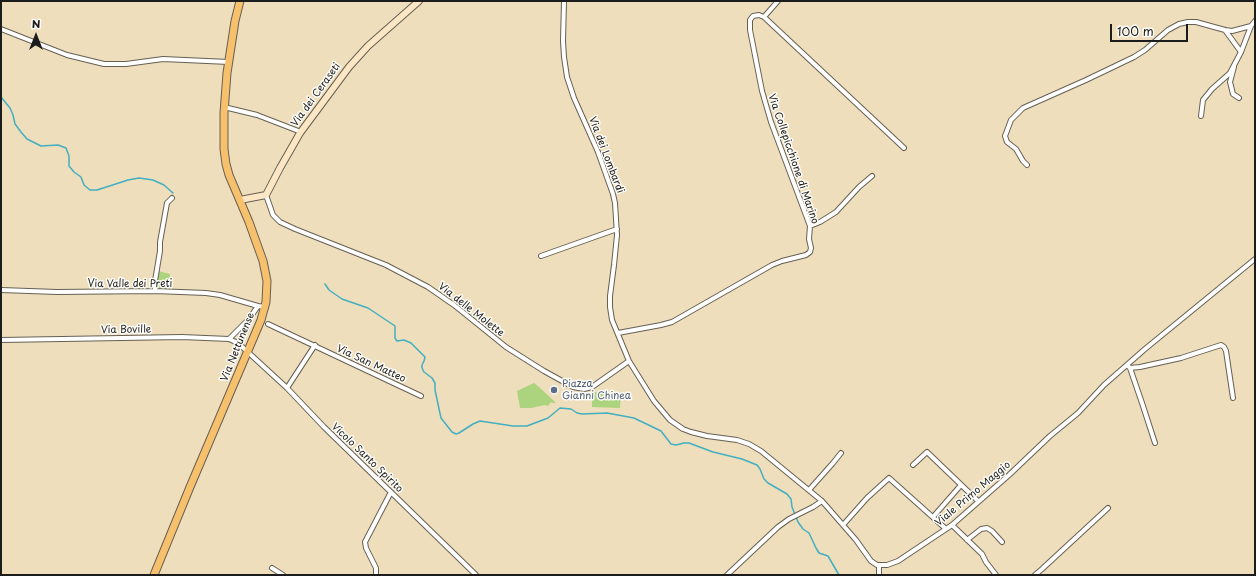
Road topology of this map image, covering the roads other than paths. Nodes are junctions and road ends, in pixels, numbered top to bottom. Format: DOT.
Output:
graph roads {
  1 [pos="240,1"];
  2 [pos="418,1"];
  3 [pos="564,1"];
  4 [pos="778,1"];
  5 [pos="764,17"];
  6 [pos="1255,21"];
  7 [pos="1251,26"];
  8 [pos="1,29"];
  9 [pos="1225,30"];
  10 [pos="1241,52"];
  11 [pos="229,62"];
  12 [pos="1234,65"];
  13 [pos="1238,98"];
  14 [pos="224,107"];
  15 [pos="1201,116"];
  16 [pos="301,132"];
  17 [pos="904,148"];
  18 [pos="1027,165"];
  19 [pos="872,176"];
  20 [pos="266,195"];
  21 [pos="172,198"];
  22 [pos="240,200"];
  23 [pos="810,226"];
  24 [pos="617,229"];
  25 [pos="541,256"];
  26 [pos="1255,259"];
  27 [pos="1,290"];
  28 [pos="155,291"];
  29 [pos="261,306"];
  30 [pos="268,324"];
  31 [pos="618,333"];
  32 [pos="230,339"];
  33 [pos="1,340"];
  34 [pos="315,346"];
  35 [pos="248,352"];
  36 [pos="629,361"];
  37 [pos="1129,367"];
  38 [pos="287,388"];
  39 [pos="421,396"];
  40 [pos="1233,398"];
  41 [pos="1155,443"];
  42 [pos="841,453"];
  43 [pos="913,465"];
  44 [pos="961,485"];
  45 [pos="809,490"];
  46 [pos="391,492"];
  47 [pos="822,501"];
  48 [pos="978,501"];
  49 [pos="1108,508"];
  50 [pos="933,517"];
  51 [pos="952,524"];
  52 [pos="843,525"];
  53 [pos="946,529"];
  54 [pos="968,540"];
  55 [pos="1002,542"];
  56 [pos="879,565"];
  57 [pos="272,568"];
  58 [pos="154,575"];
  59 [pos="283,575"];
  60 [pos="376,575"];
  61 [pos="476,575"];
  62 [pos="727,575"];
  63 [pos="879,575"];
  64 [pos="996,575"];
  65 [pos="1035,575"];
  1 -- 11 [label="main road, Via Nettunense"];
  2 -- 16 [label="street, Via dei Ceraseti"];
  3 -- 24 [label="street, Via dei Lombardi"];
  4 -- 5 [label="street, Via Collepicchione di Marino"];
  5 -- 17 [label="street"];
  5 -- 23 [label="street, Via Collepicchione di Marino"];
  6 -- 7 [label="street"];
  7 -- 9 [label="street"];
  7 -- 10 [label="street"];
  8 -- 11 [label="street"];
  9 -- 10 [label="street"];
  9 -- 18 [label="street"];
  10 -- 12 [label="street"];
  11 -- 14 [label="main road, Via Nettunense"];
  12 -- 13 [label="street"];
  12 -- 15 [label="street"];
  14 -- 16 [label="street"];
  14 -- 22 [label="main road, Via Nettunense"];
  16 -- 20 [label="street, Via dei Ceraseti"];
  19 -- 23 [label="street"];
  20 -- 22 [label="street"];
  20 -- 36 [label="street, Via delle Molette"];
  21 -- 28 [label="street"];
  22 -- 29 [label="main road, Via Nettunense"];
  23 -- 31 [label="street, Via Collepicchione di Marino"];
  24 -- 25 [label="street"];
  24 -- 31 [label="street, Via dei Lombardi"];
  26 -- 37 [label="street, Viale Primo Maggio"];
  27 -- 28 [label="street, Via Valle dei Preti"];
  28 -- 29 [label="street, Via Valle dei Preti"];
  29 -- 32 [label="street"];
  29 -- 35 [label="main road, Via Nettunense"];
  30 -- 34 [label="street, Via San Matteo"];
  31 -- 36 [label="street, Via dei Lombardi"];
  32 -- 33 [label="street, Via Boville"];
  32 -- 35 [label="street"];
  34 -- 38 [label="street"];
  34 -- 39 [label="street, Via San Matteo"];
  35 -- 38 [label="street, Vicolo Santo Spirito"];
  35 -- 58 [label="main road, Via Nettunense"];
  36 -- 45 [label="street"];
  37 -- 40 [label="street"];
  37 -- 41 [label="street"];
  37 -- 48 [label="street, Viale Primo Maggio"];
  38 -- 46 [label="street, Vicolo Santo Spirito"];
  42 -- 45 [label="street"];
  43 -- 44 [label="street"];
  44 -- 48 [label="street"];
  44 -- 50 [label="street"];
  45 -- 47 [label="street"];
  46 -- 60 [label="street"];
  46 -- 61 [label="street, Vicolo Santo Spirito"];
  47 -- 52 [label="street"];
  47 -- 62 [label="street"];
  48 -- 51 [label="street, Viale Primo Maggio"];
  49 -- 65 [label="street"];
  50 -- 52 [label="street"];
  50 -- 53 [label="street"];
  51 -- 53 [label="street, Viale Primo Maggio"];
  51 -- 54 [label="street"];
  52 -- 56 [label="street"];
  53 -- 56 [label="street, Viale Primo Maggio"];
  54 -- 55 [label="street"];
  54 -- 64 [label="street"];
  56 -- 63 [label="street"];
  57 -- 59 [label="street"];
}
